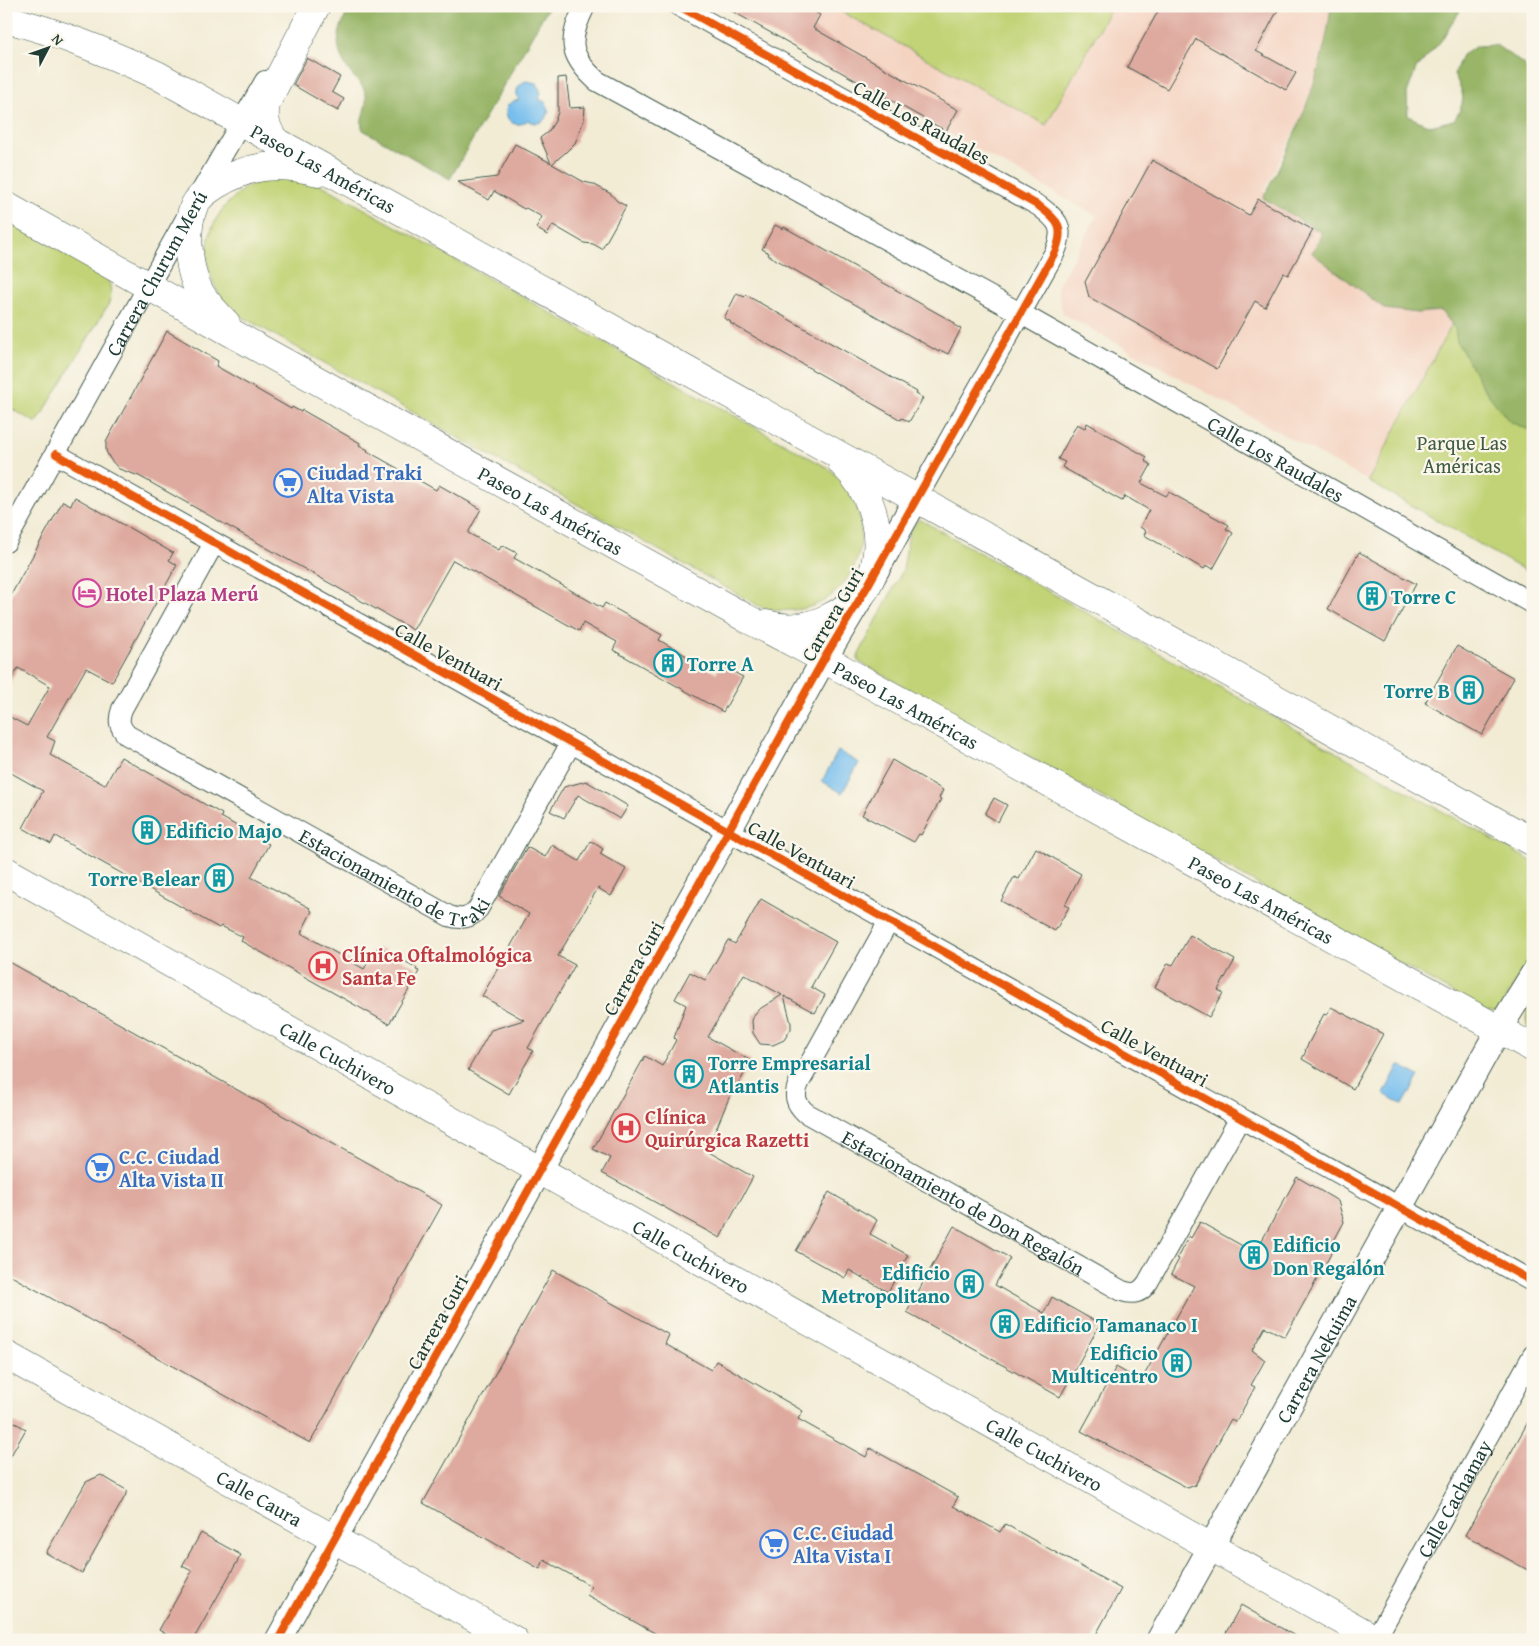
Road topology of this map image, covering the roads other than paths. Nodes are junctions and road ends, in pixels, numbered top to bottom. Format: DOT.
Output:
graph roads {
  1 [pos="306,6"];
  2 [pos="316,6"];
  3 [pos="585,6"];
  4 [pos="679,6"];
  5 [pos="6,19"];
  6 [pos="242,122"];
  7 [pos="274,140"];
  8 [pos="346,180"];
  9 [pos="194,204"];
  10 [pos="6,206"];
  11 [pos="148,287"];
  12 [pos="1020,313"];
  13 [pos="254,346"];
  14 [pos="824,448"];
  15 [pos="56,454"];
  16 [pos="916,499"];
  17 [pos="6,542"];
  18 [pos="214,543"];
  19 [pos="867,587"];
  20 [pos="1533,604"];
  21 [pos="744,617"];
  22 [pos="824,659"];
  23 [pos="571,743"];
  24 [pos="728,831"];
  25 [pos="1533,842"];
  26 [pos="6,871"];
  27 [pos="889,921"];
  28 [pos="1533,974"];
  29 [pos="1498,1029"];
  30 [pos="1533,1048"];
  31 [pos="1240,1118"];
  32 [pos="539,1170"];
  33 [pos="1400,1207"];
  34 [pos="1533,1282"];
  35 [pos="6,1355"];
  36 [pos="1533,1355"];
  37 [pos="334,1539"];
  38 [pos="1211,1546"];
  39 [pos="1376,1639"];
  40 [pos="278,1640"];
  41 [pos="514,1640"];
  42 [pos="1159,1640"];
  1 -- 6 [label="street, Carrera Churum Merú"];
  2 -- 7 [label="main road"];
  3 -- 12 [label="street, Calle Los Raudales"];
  4 -- 12 [label="street, Calle Los Raudales"];
  5 -- 6 [label="main road, Paseo Las Américas"];
  6 -- 7 [label="main road, Paseo Las Américas"];
  6 -- 9 [label="street, Carrera Churum Merú"];
  7 -- 8 [label="main road, Paseo Las Américas"];
  8 -- 9 [label="main road"];
  8 -- 14 [label="main road, Paseo Las Américas"];
  9 -- 11 [label="street, Carrera Churum Merú"];
  9 -- 13 [label="main road"];
  10 -- 11 [label="main road, Paseo Las Américas"];
  11 -- 13 [label="main road, Paseo Las Américas"];
  11 -- 15 [label="street, Carrera Churum Merú"];
  12 -- 16 [label="street, Carrera Guri"];
  12 -- 20 [label="street, Calle Los Raudales"];
  13 -- 21 [label="main road, Paseo Las Américas"];
  14 -- 16 [label="main road, Paseo Las Américas"];
  14 -- 19 [label="main road"];
  15 -- 17 [label="street, Carrera Churum Merú"];
  15 -- 18 [label="street, Calle Ventuari"];
  16 -- 19 [label="street, Carrera Guri"];
  16 -- 25 [label="main road, Paseo Las Américas"];
  18 -- 23 [label="street, Calle Ventuari"];
  18 -- 23 [label="street, Estacionamiento de Traki"];
  19 -- 21 [label="main road"];
  19 -- 22 [label="street, Carrera Guri"];
  21 -- 22 [label="main road, Paseo Las Américas"];
  22 -- 24 [label="street, Carrera Guri"];
  22 -- 29 [label="main road, Paseo Las Américas"];
  23 -- 24 [label="street, Calle Ventuari"];
  24 -- 27 [label="street, Calle Ventuari"];
  24 -- 32 [label="street, Carrera Guri"];
  26 -- 32 [label="main road, Calle Cuchivero"];
  27 -- 31 [label="street, Calle Ventuari"];
  27 -- 31 [label="street, Estacionamiento de Don Regalón"];
  28 -- 29 [label="street, Carrera Nekuima"];
  29 -- 30 [label="main road, Paseo Las Américas"];
  29 -- 33 [label="street, Carrera Nekuima"];
  31 -- 33 [label="street, Calle Ventuari"];
  32 -- 37 [label="street, Carrera Guri"];
  32 -- 38 [label="main road, Calle Cuchivero"];
  33 -- 34 [label="street, Calle Ventuari"];
  33 -- 38 [label="street, Carrera Nekuima"];
  35 -- 37 [label="main road, Calle Caura"];
  36 -- 39 [label="street, Calle Cachamay"];
  37 -- 40 [label="street, Carrera Guri"];
  37 -- 41 [label="main road, Calle Caura"];
  38 -- 39 [label="main road, Calle Cuchivero"];
  38 -- 42 [label="street, Carrera Nekuima"];
}
